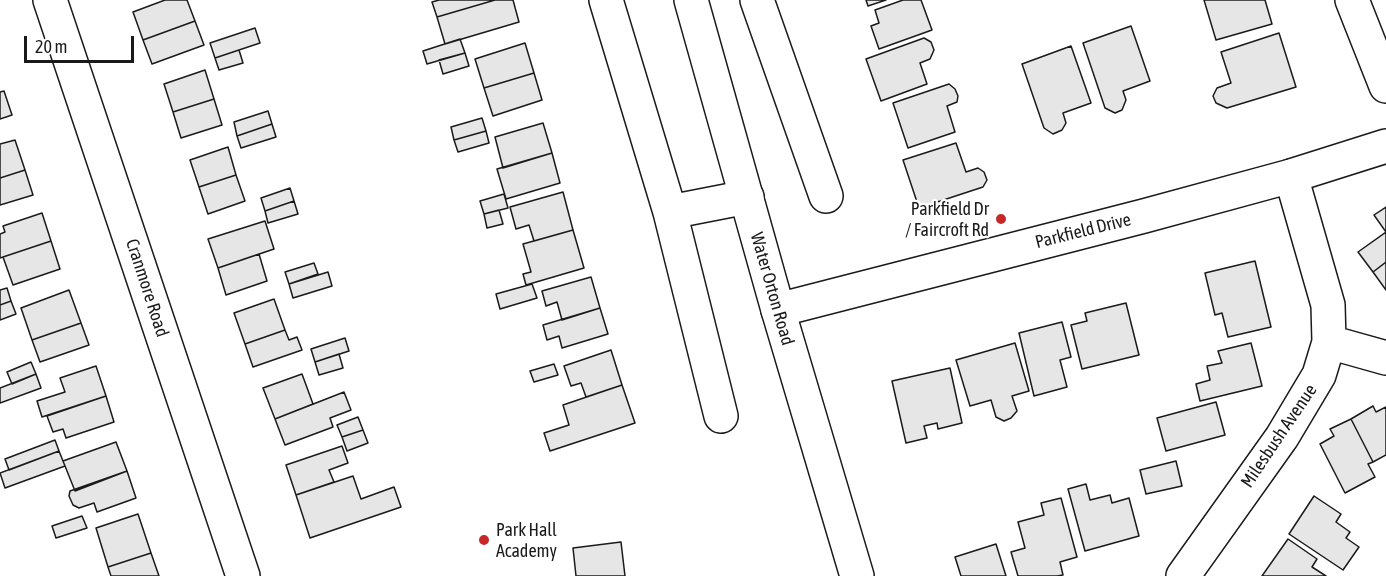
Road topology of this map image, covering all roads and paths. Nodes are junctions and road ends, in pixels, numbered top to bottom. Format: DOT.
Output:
graph roads {
  1 [pos="51,0"];
  2 [pos="606,0"];
  3 [pos="691,0"];
  4 [pos="757,0"];
  5 [pos="1352,0"];
  6 [pos="1386,86"];
  7 [pos="1386,146"];
  8 [pos="1291,176"];
  9 [pos="826,196"];
  10 [pos="747,197"];
  11 [pos="670,212"];
  12 [pos="778,310"];
  13 [pos="1329,342"];
  14 [pos="1386,358"];
  15 [pos="721,416"];
  16 [pos="243,576"];
  17 [pos="857,576"];
  18 [pos="1183,576"];
  1 -- 16 [label="street, Cranmore Road"];
  2 -- 11 [label="street"];
  3 -- 10 [label="street, Water Orton Road"];
  4 -- 9 [label="street"];
  5 -- 6 [label="street"];
  7 -- 8 [label="street, Parkfield Drive"];
  8 -- 12 [label="street, Parkfield Drive"];
  8 -- 13 [label="street, Milesbush Avenue"];
  10 -- 11 [label="street"];
  10 -- 12 [label="street, Water Orton Road"];
  11 -- 15 [label="street"];
  12 -- 17 [label="street, Water Orton Road"];
  13 -- 14 [label="street"];
  13 -- 18 [label="street, Milesbush Avenue"];
}
